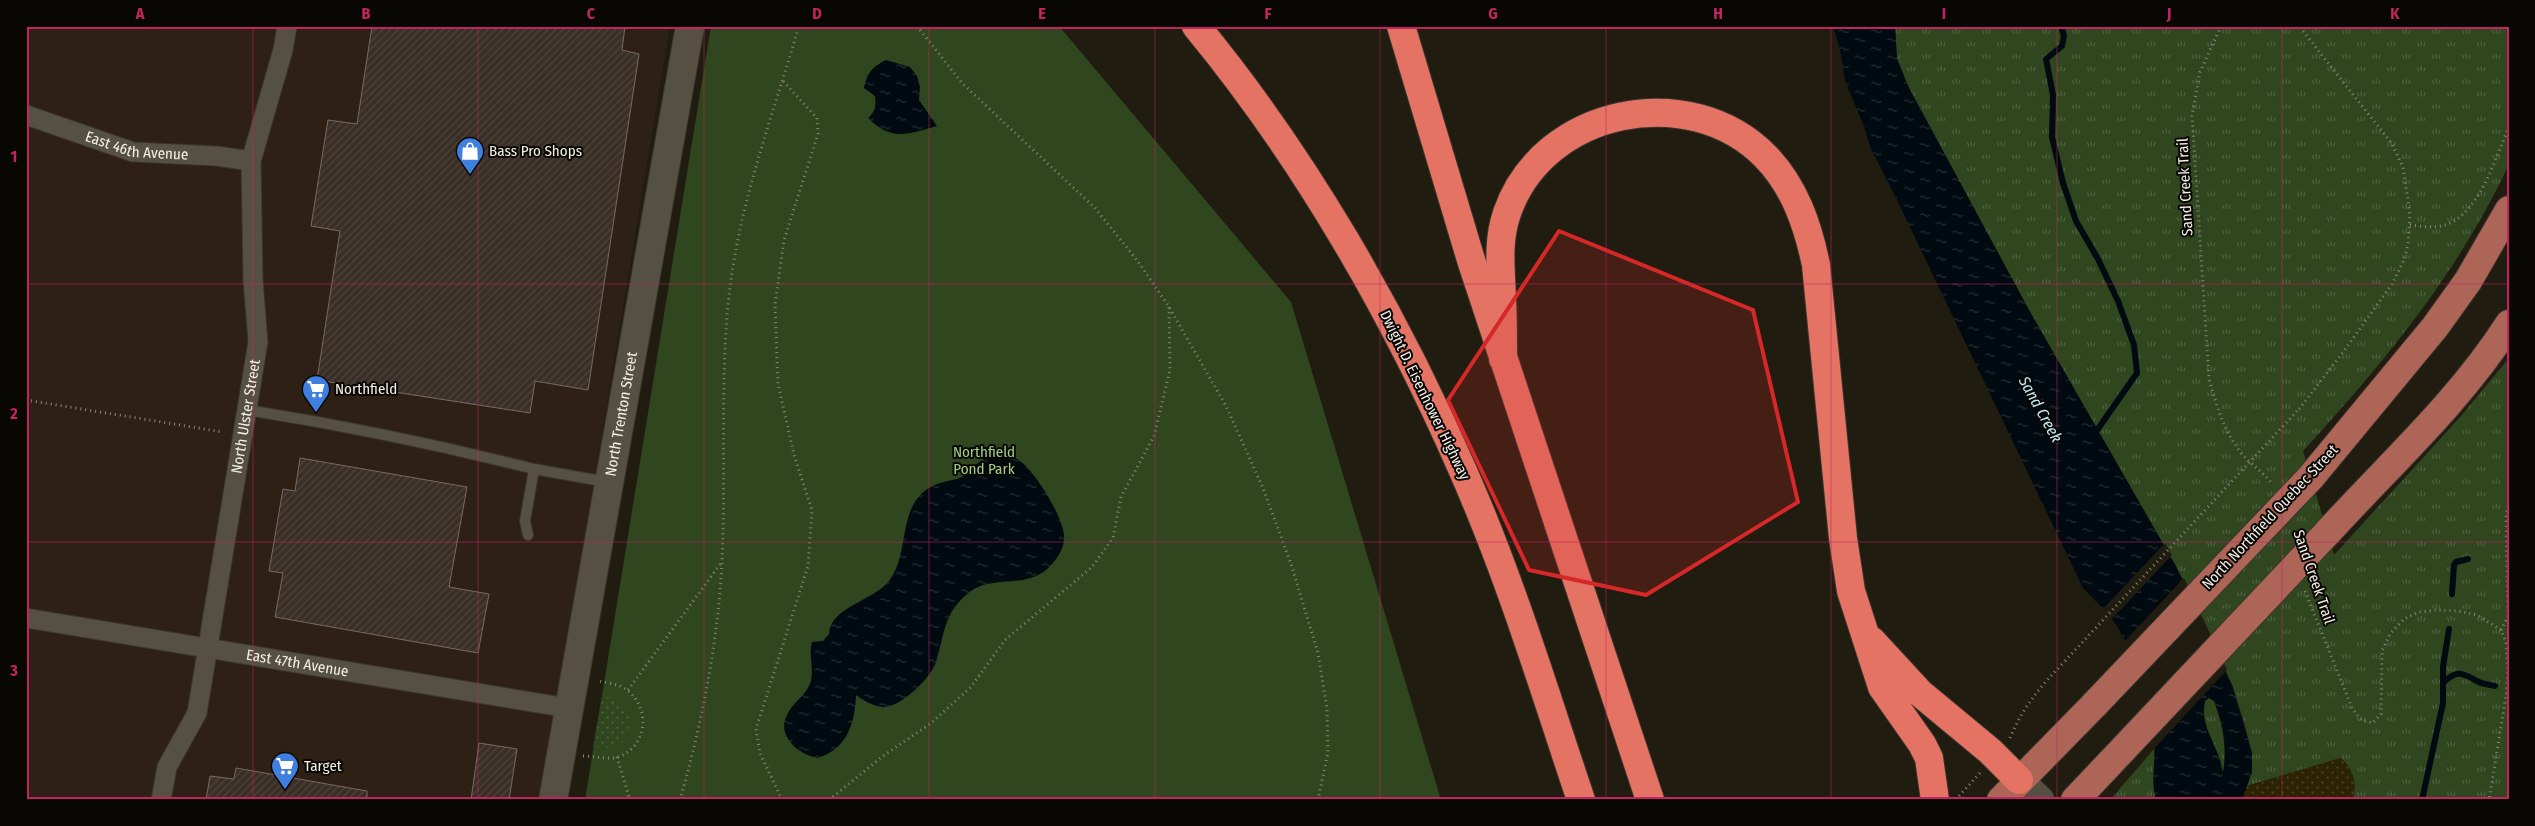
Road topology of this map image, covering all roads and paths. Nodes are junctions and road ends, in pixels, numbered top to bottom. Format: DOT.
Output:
graph roads {
  1 [pos="287,26"];
  2 [pos="690,26"];
  3 [pos="799,26"];
  4 [pos="917,26"];
  5 [pos="1196,26"];
  6 [pos="1401,26"];
  7 [pos="2222,26"];
  8 [pos="2300,26"];
  9 [pos="783,81"];
  10 [pos="26,115"];
  11 [pos="2509,127"];
  12 [pos="251,161"];
  13 [pos="2509,210"];
  14 [pos="2410,225"];
  15 [pos="1169,307"];
  16 [pos="2509,324"];
  17 [pos="1503,359"];
  18 [pos="26,400"];
  19 [pos="247,410"];
  20 [pos="243,435"];
  21 [pos="534,469"];
  22 [pos="608,482"];
  23 [pos="2274,492"];
  24 [pos="2509,503"];
  25 [pos="528,535"];
  26 [pos="722,563"];
  27 [pos="2304,590"];
  28 [pos="26,618"];
  29 [pos="2501,630"];
  30 [pos="1863,631"];
  31 [pos="207,648"];
  32 [pos="573,676"];
  33 [pos="628,690"];
  34 [pos="568,708"];
  35 [pos="2010,740"];
  36 [pos="560,755"];
  37 [pos="617,757"];
  38 [pos="1980,773"];
  39 [pos="2019,780"];
  40 [pos="1943,798"];
  41 [pos="161,800"];
  42 [pos="553,800"];
  43 [pos="630,800"];
  44 [pos="680,800"];
  45 [pos="782,800"];
  46 [pos="830,800"];
  47 [pos="1318,800"];
  48 [pos="1582,800"];
  49 [pos="1650,800"];
  50 [pos="2001,800"];
  51 [pos="2040,800"];
  52 [pos="2075,800"];
  53 [pos="2489,800"];
  1 -- 12 [label="street, North Ulster Street"];
  2 -- 22 [label="street, North Trenton Street"];
  3 -- 9 [label="path"];
  4 -- 15 [label="path"];
  5 -- 48 [label="highway, Dwight D. Eisenhower Highway"];
  6 -- 17 [label="highway"];
  7 -- 23 [label="path, Sand Creek Trail"];
  8 -- 14 [label="path"];
  9 -- 26 [label="path"];
  9 -- 45 [label="path"];
  10 -- 12 [label="street, East 46th Avenue"];
  11 -- 14 [label="path"];
  12 -- 19 [label="street, North Ulster Street"];
  13 -- 39 [label="main road, North Northfield Quebec Street, bridge"];
  14 -- 35 [label="path, bridge"];
  15 -- 46 [label="path"];
  15 -- 47 [label="path"];
  16 -- 52 [label="main road, bridge"];
  17 -- 30 [label="highway"];
  17 -- 49 [label="highway"];
  18 -- 20 [label="path"];
  19 -- 20 [label="street, North Ulster Street"];
  19 -- 21 [label="lane"];
  20 -- 31 [label="street, North Ulster Street"];
  21 -- 22 [label="lane"];
  21 -- 25 [label="lane"];
  22 -- 32 [label="street, North Trenton Street"];
  24 -- 29 [label="path"];
  26 -- 33 [label="path"];
  26 -- 44 [label="path"];
  27 -- 29 [label="path, Sand Creek Trail"];
  28 -- 31 [label="street, East 47th Avenue"];
  29 -- 53 [label="path"];
  30 -- 39 [label="highway"];
  30 -- 40 [label="highway"];
  31 -- 34 [label="street, East 47th Avenue"];
  31 -- 41 [label="street, North Ulster Street"];
  32 -- 33 [label="path"];
  32 -- 34 [label="street, North Trenton Street"];
  33 -- 37 [label="path"];
  34 -- 36 [label="street, North Trenton Street"];
  36 -- 37 [label="path"];
  36 -- 42 [label="street, North Trenton Street"];
  37 -- 43 [label="path"];
  38 -- 40 [label="path"];
  39 -- 50 [label="main road, North Northfield Quebec Street"];
  39 -- 51 [label="street"];
}
